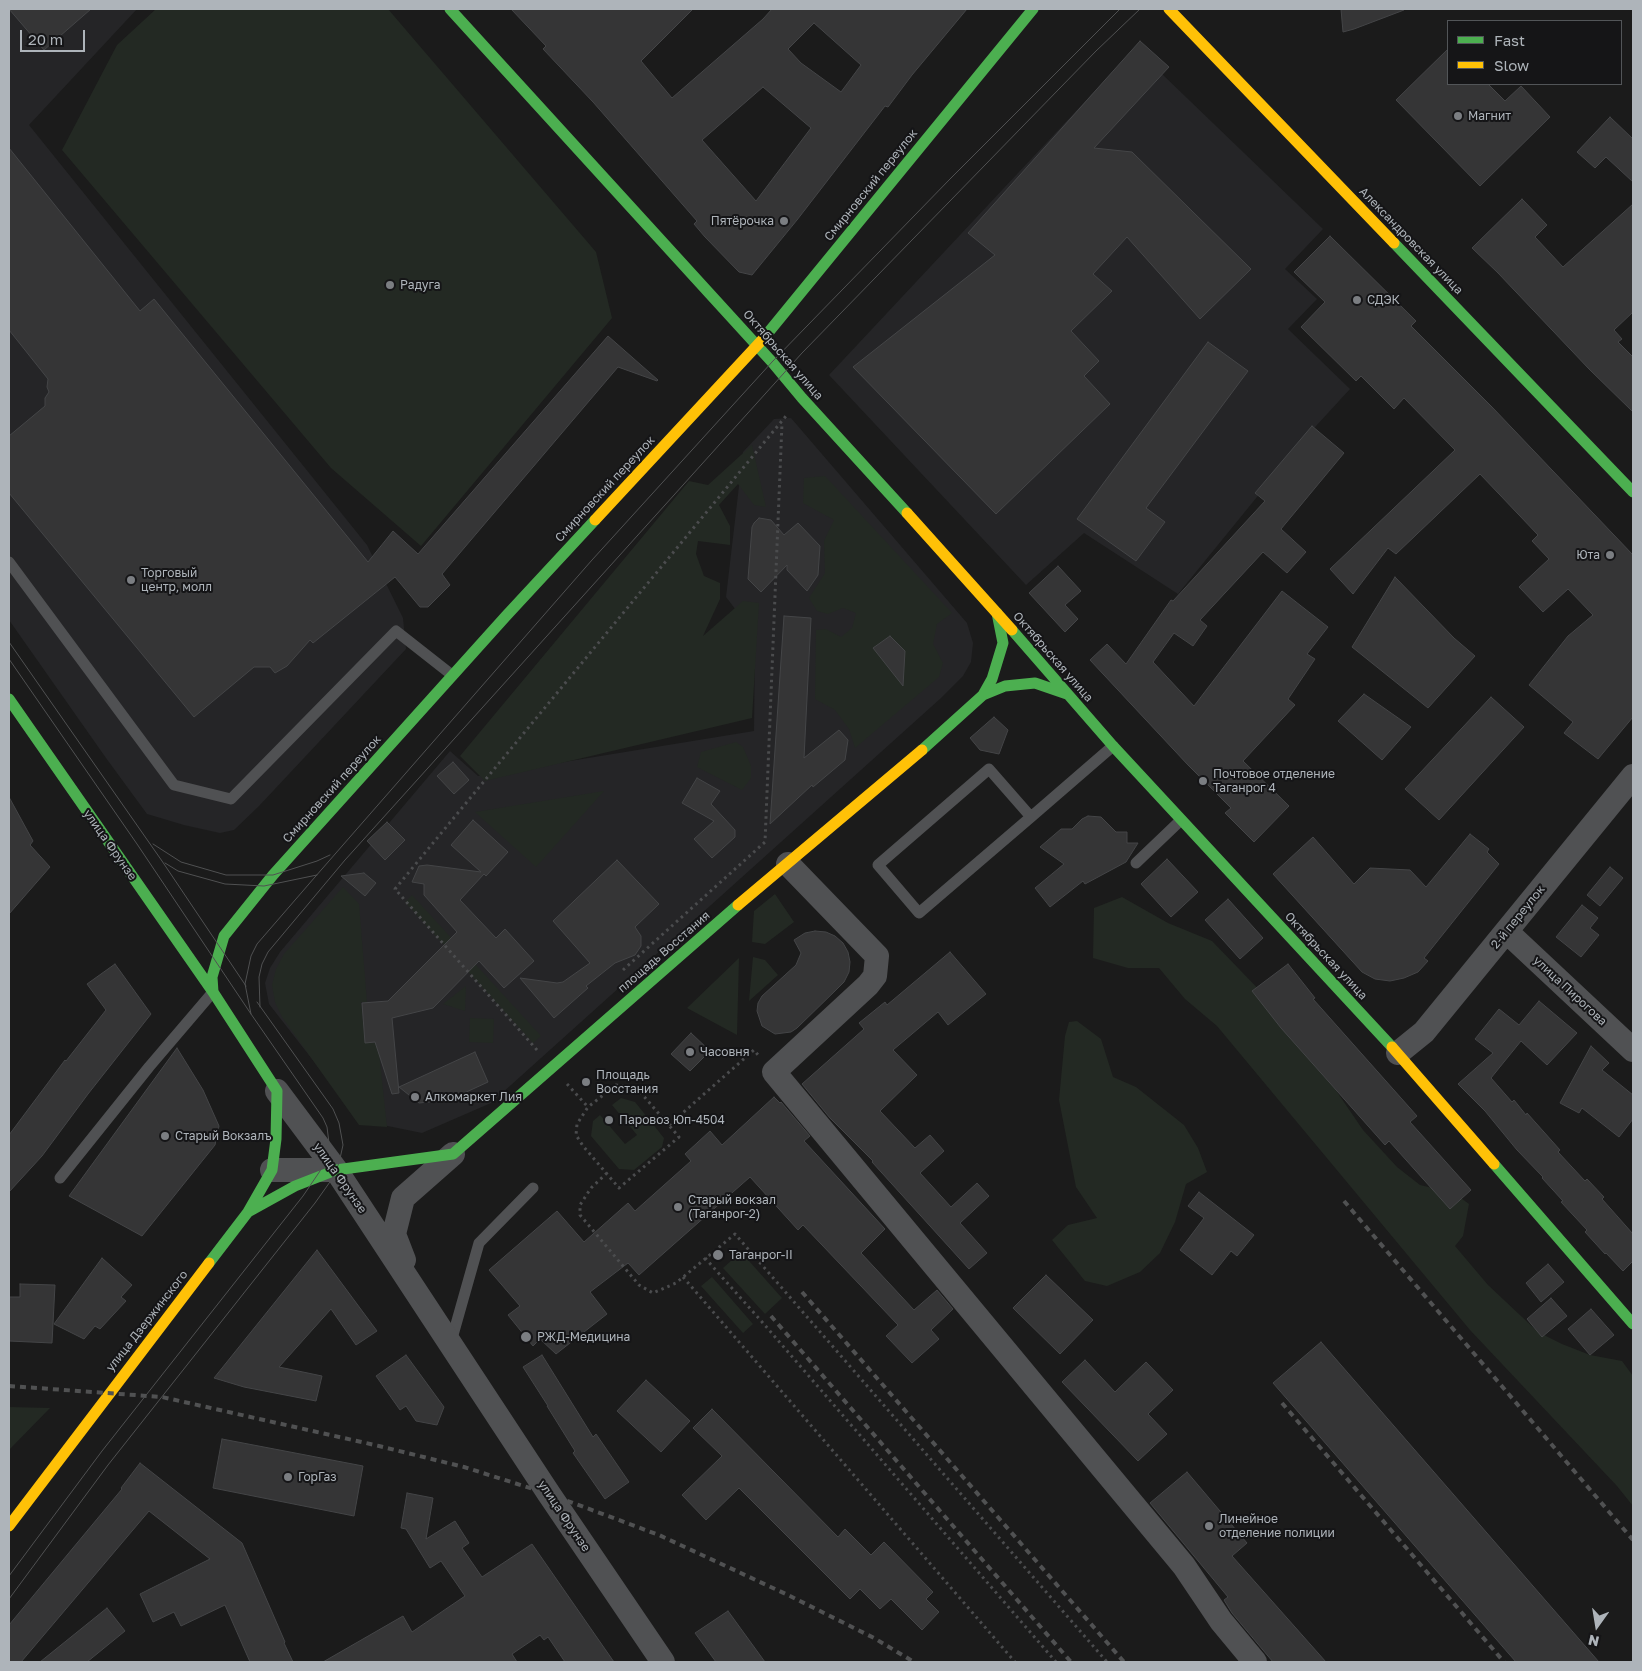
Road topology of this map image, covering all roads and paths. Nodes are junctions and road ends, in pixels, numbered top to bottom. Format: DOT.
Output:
graph roads {
  1 [pos="450,9"];
  2 [pos="1034,9"];
  3 [pos="1169,9"];
  4 [pos="757,346"];
  5 [pos="802,398"];
  6 [pos="782,422"];
  7 [pos="1633,492"];
  8 [pos="9,562"];
  9 [pos="997,613"];
  10 [pos="452,675"];
  11 [pos="1067,694"];
  12 [pos="983,695"];
  13 [pos="9,700"];
  14 [pos="1113,746"];
  15 [pos="1633,776"];
  16 [pos="1031,817"];
  17 [pos="1181,820"];
  18 [pos="1136,863"];
  19 [pos="788,864"];
  20 [pos="1507,932"];
  21 [pos="617,975"];
  22 [pos="213,992"];
  23 [pos="543,1042"];
  24 [pos="535,1048"];
  25 [pos="1633,1050"];
  26 [pos="1398,1053"];
  27 [pos="553,1068"];
  28 [pos="774,1072"];
  29 [pos="277,1091"];
  30 [pos="588,1108"];
  31 [pos="669,1125"];
  32 [pos="453,1154"];
  33 [pos="272,1170"];
  34 [pos="336,1170"];
  35 [pos="607,1174"];
  36 [pos="60,1178"];
  37 [pos="533,1188"];
  38 [pos="248,1212"];
  39 [pos="705,1258"];
  40 [pos="682,1277"];
  41 [pos="415,1290"];
  42 [pos="1633,1324"];
  43 [pos="450,1344"];
  44 [pos="9,1526"];
  45 [pos="663,1662"];
  46 [pos="1015,1662"];
  47 [pos="1056,1662"];
  48 [pos="1107,1662"];
  49 [pos="1255,1662"];
  1 -- 4 [label="main road, Октябрьская улица"];
  2 -- 4 [label="main road, Смирновский переулок"];
  3 -- 7 [label="main road, Александровская улица"];
  4 -- 5 [label="main road, Октябрьская улица"];
  4 -- 10 [label="main road, Смирновский переулок"];
  5 -- 6 [label="path"];
  5 -- 9 [label="main road, Октябрьская улица"];
  6 -- 21 [label="path"];
  6 -- 24 [label="path"];
  8 -- 10 [label="lane"];
  9 -- 11 [label="main road, Октябрьская улица"];
  9 -- 12 [label="main road, площадь Восстания"];
  10 -- 22 [label="main road, Смирновский переулок"];
  11 -- 12 [label="main road, площадь Восстания"];
  11 -- 14 [label="main road, Октябрьская улица"];
  12 -- 19 [label="main road, площадь Восстания"];
  13 -- 22 [label="main road, улица Фрунзе"];
  14 -- 16 [label="lane"];
  14 -- 17 [label="main road, Октябрьская улица"];
  15 -- 20 [label="street, 2-й переулок"];
  16 -- 16 [label="lane"];
  17 -- 18 [label="lane"];
  17 -- 26 [label="main road, Октябрьская улица"];
  19 -- 27 [label="main road, площадь Восстания"];
  19 -- 28 [label="street"];
  20 -- 25 [label="street, улица Пирогова"];
  20 -- 26 [label="street, 2-й переулок"];
  22 -- 29 [label="main road, улица Фрунзе"];
  22 -- 36 [label="lane"];
  23 -- 24 [label="path"];
  24 -- 27 [label="path"];
  26 -- 42 [label="main road, Октябрьская улица"];
  27 -- 30 [label="path"];
  27 -- 32 [label="main road, площадь Восстания"];
  28 -- 31 [label="path"];
  28 -- 49 [label="street"];
  29 -- 33 [label="main road"];
  29 -- 34 [label="street, улица Фрунзе"];
  30 -- 31 [label="path"];
  30 -- 35 [label="path"];
  31 -- 35 [label="path"];
  32 -- 34 [label="main road"];
  32 -- 41 [label="street"];
  33 -- 34 [label="street"];
  33 -- 38 [label="main road"];
  34 -- 38 [label="main road, улица Дзержинского"];
  34 -- 41 [label="street, улица Фрунзе"];
  35 -- 40 [label="path"];
  37 -- 43 [label="lane"];
  38 -- 44 [label="main road, улица Дзержинского"];
  39 -- 40 [label="path"];
  39 -- 47 [label="path"];
  39 -- 48 [label="path"];
  40 -- 46 [label="path"];
  41 -- 43 [label="street, улица Фрунзе"];
  43 -- 45 [label="street, улица Фрунзе"];
}
